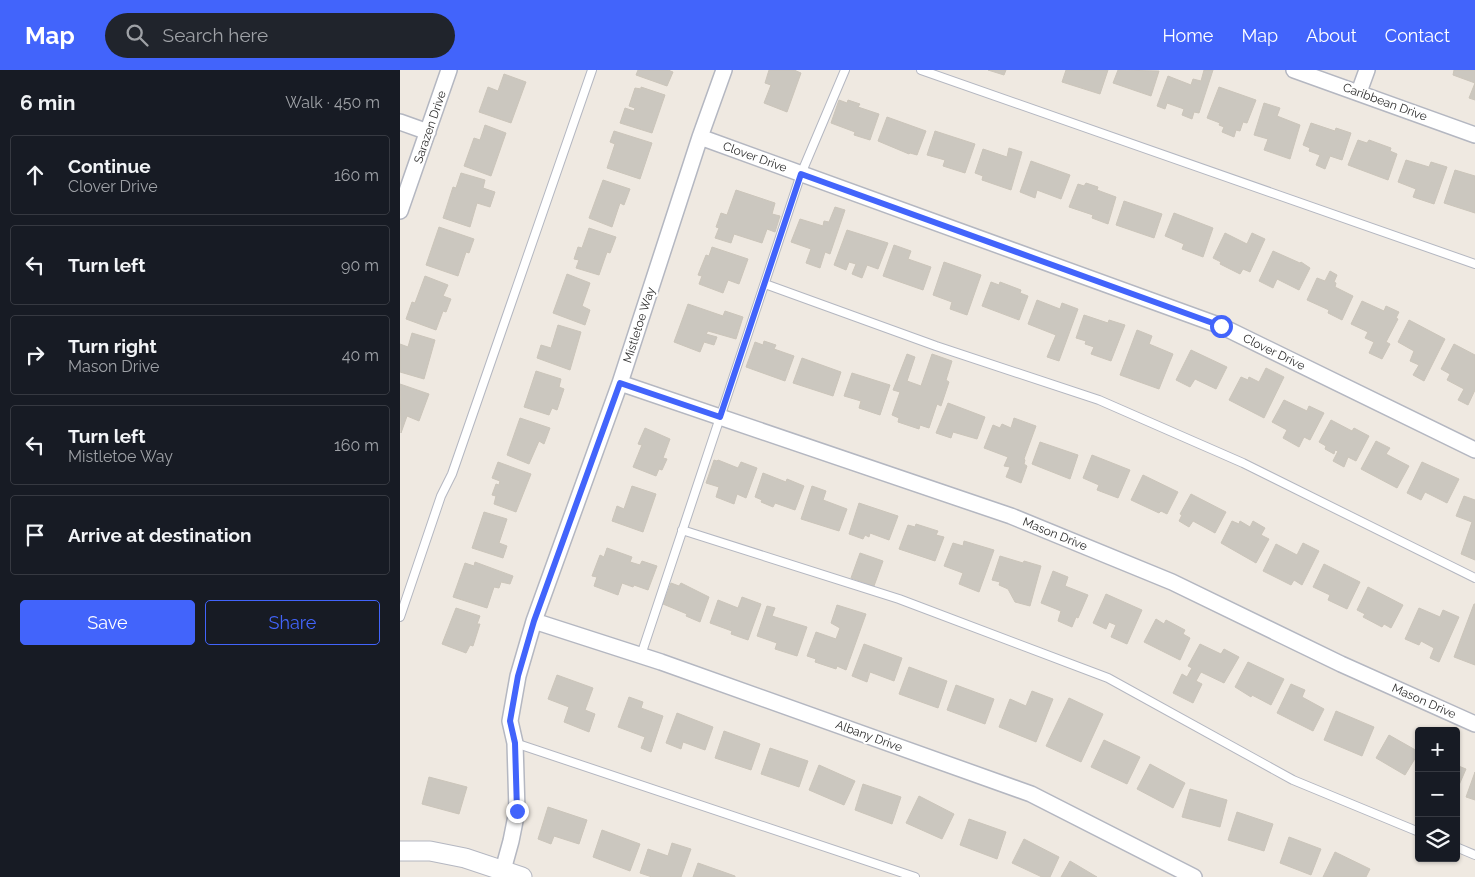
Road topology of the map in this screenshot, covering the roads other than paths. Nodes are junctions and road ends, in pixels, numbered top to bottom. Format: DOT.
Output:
graph roads {
  1 [pos="449,70"];
  2 [pos="592,70"];
  3 [pos="724,70"];
  4 [pos="845,70"];
  5 [pos="921,70"];
  6 [pos="1294,70"];
  7 [pos="1367,70"];
  8 [pos="1360,92"];
  9 [pos="400,122"];
  10 [pos="428,132"];
  11 [pos="1475,135"];
  12 [pos="700,137"];
  13 [pos="801,174"];
  14 [pos="400,211"];
  15 [pos="1475,264"];
  16 [pos="765,284"];
  17 [pos="620,383"];
  18 [pos="720,417"];
  19 [pos="1475,450"];
  20 [pos="682,530"];
  21 [pos="1475,578"];
  22 [pos="400,617"];
  23 [pos="534,621"];
  24 [pos="641,656"];
  25 [pos="1475,724"];
  26 [pos="515,743"];
  27 [pos="1415,830"];
  28 [pos="1460,849"];
  29 [pos="400,851"];
  30 [pos="1475,855"];
  31 [pos="503,870"];
  32 [pos="522,877"];
  33 [pos="915,877"];
  34 [pos="1194,877"];
  1 -- 10 [label="street, Sarazen Drive"];
  2 -- 22 [label="lane"];
  3 -- 12 [label="street, Mistletoe Way"];
  4 -- 13 [label="lane"];
  5 -- 15 [label="lane"];
  6 -- 8 [label="street, Caribbean Drive"];
  7 -- 8 [label="street"];
  8 -- 11 [label="street, Caribbean Drive"];
  9 -- 10 [label="street"];
  10 -- 14 [label="street, Sarazen Drive"];
  12 -- 13 [label="street, Clover Drive"];
  12 -- 17 [label="street, Mistletoe Way"];
  13 -- 16 [label="lane"];
  13 -- 19 [label="street, Clover Drive"];
  16 -- 18 [label="lane"];
  16 -- 21 [label="lane"];
  17 -- 18 [label="street, Mason Drive"];
  17 -- 23 [label="street, Mistletoe Way"];
  18 -- 20 [label="lane"];
  18 -- 25 [label="street, Mason Drive"];
  20 -- 24 [label="lane"];
  20 -- 27 [label="lane"];
  23 -- 24 [label="street, Albany Drive"];
  23 -- 26 [label="street, Mistletoe Way"];
  24 -- 34 [label="street, Albany Drive"];
  26 -- 31 [label="street, Mistletoe Way"];
  26 -- 33 [label="lane"];
  28 -- 30 [label="lane"];
  29 -- 31 [label="street"];
  31 -- 32 [label="street"];
}
